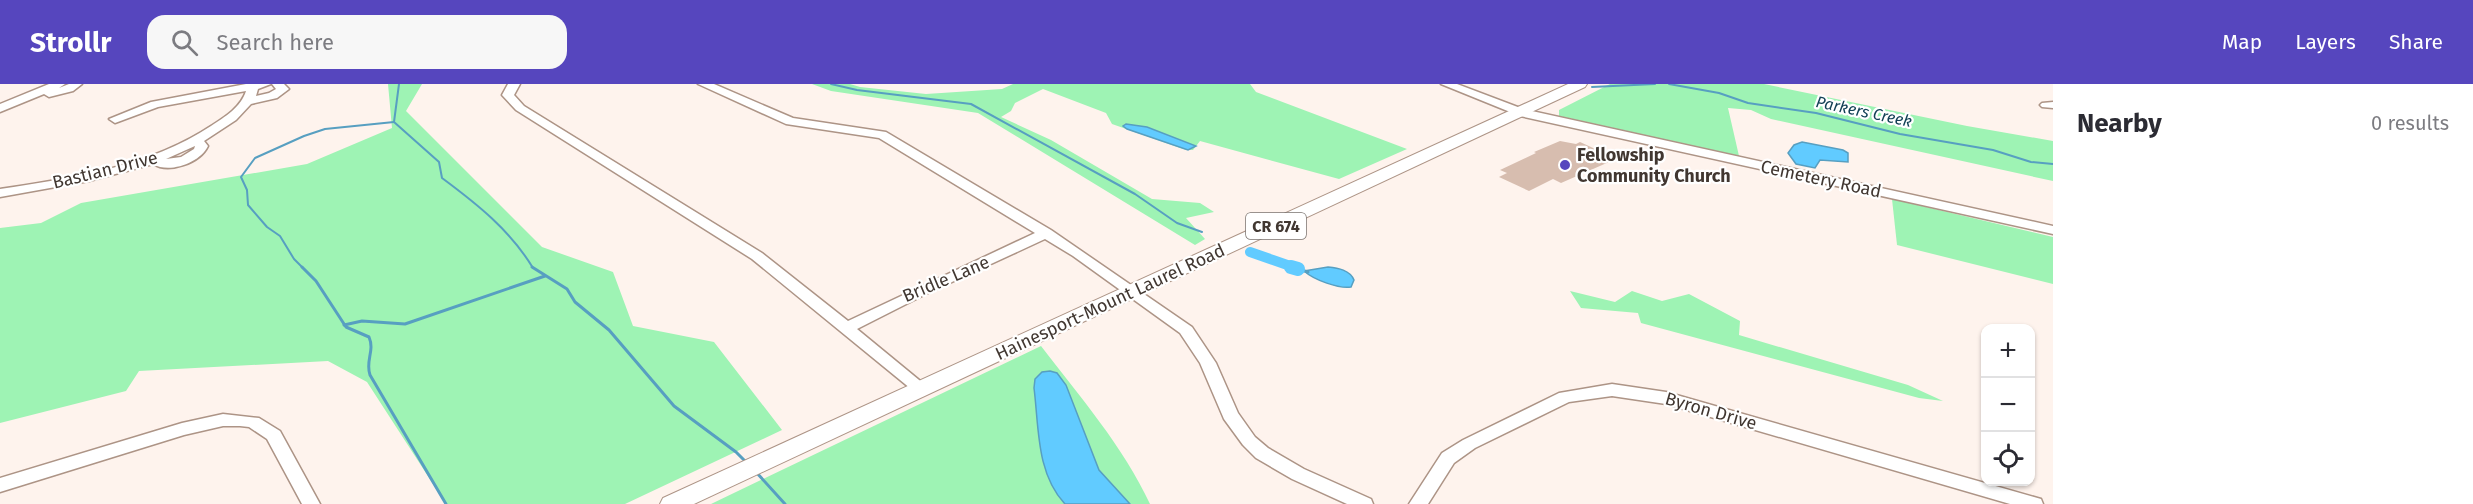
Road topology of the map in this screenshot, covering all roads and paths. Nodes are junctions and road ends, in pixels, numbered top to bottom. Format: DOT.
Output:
graph roads {
  1 [pos="59,84"];
  2 [pos="76,84"];
  3 [pos="278,84"];
  4 [pos="514,84"];
  5 [pos="704,84"];
  6 [pos="1447,84"];
  7 [pos="1580,84"];
  8 [pos="257,85"];
  9 [pos="28,98"];
  10 [pos="247,101"];
  11 [pos="0,108"];
  12 [pos="1520,112"];
  13 [pos="115,118"];
  14 [pos="0,194"];
  15 [pos="2053,230"];
  16 [pos="1046,233"];
  17 [pos="1133,291"];
  18 [pos="847,328"];
  19 [pos="922,389"];
  20 [pos="0,485"];
  21 [pos="311,504"];
  22 [pos="672,504"];
  23 [pos="1364,504"];
  24 [pos="1419,504"];
  25 [pos="2034,504"];
  1 -- 9 [label="street"];
  2 -- 9 [label="street"];
  3 -- 10 [label="street"];
  4 -- 18 [label="street"];
  5 -- 16 [label="street"];
  6 -- 12 [label="street, Cemetery Road"];
  7 -- 12 [label="main road, Hainesport-Mount Laurel Road / CR 674"];
  8 -- 10 [label="street"];
  8 -- 13 [label="street"];
  9 -- 11 [label="street"];
  10 -- 14 [label="street, Bastian Drive"];
  12 -- 15 [label="street, Cemetery Road"];
  12 -- 17 [label="main road, Hainesport-Mount Laurel Road / CR 674"];
  16 -- 17 [label="street"];
  16 -- 18 [label="street, Bridle Lane"];
  17 -- 19 [label="main road, Hainesport-Mount Laurel Road / CR 674"];
  17 -- 23 [label="street"];
  18 -- 19 [label="street"];
  19 -- 22 [label="main road, Hainesport-Mount Laurel Road / CR 674"];
  20 -- 21 [label="street"];
  24 -- 25 [label="street, Byron Drive"];
}
